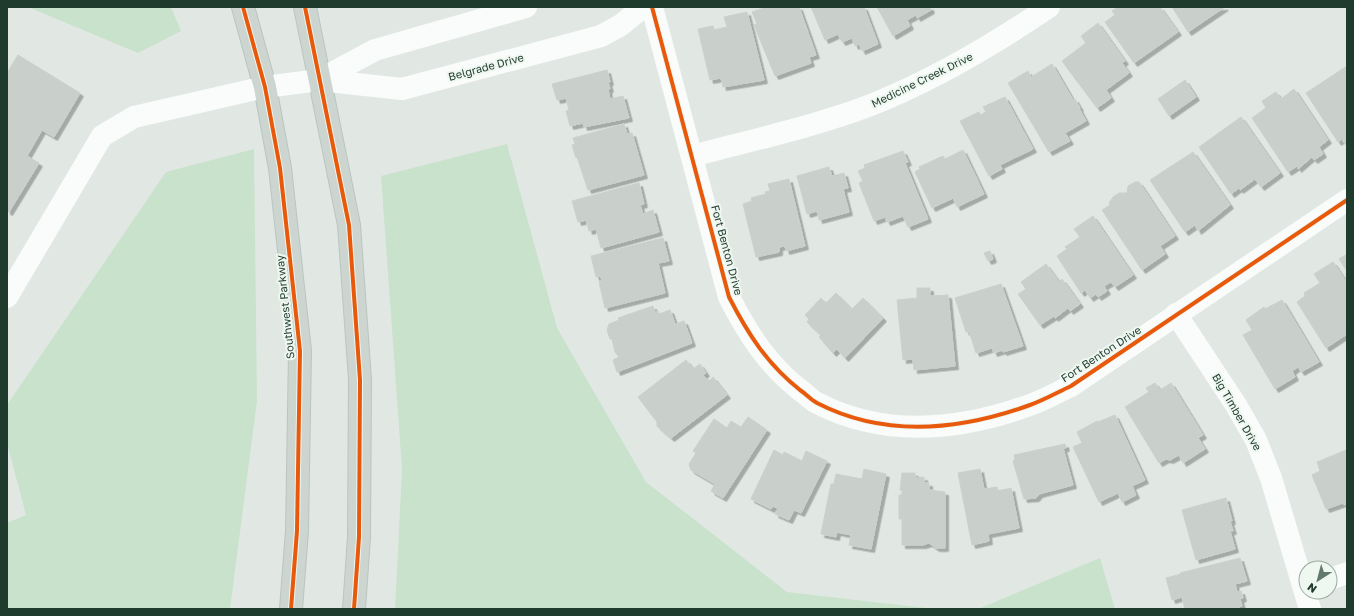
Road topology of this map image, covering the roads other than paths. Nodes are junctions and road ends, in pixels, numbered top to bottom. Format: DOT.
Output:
graph roads {
  1 [pos="243,7"];
  2 [pos="305,7"];
  3 [pos="526,7"];
  4 [pos="643,7"];
  5 [pos="652,7"];
  6 [pos="1049,7"];
  7 [pos="319,80"];
  8 [pos="265,88"];
  9 [pos="692,156"];
  10 [pos="1347,200"];
  11 [pos="7,297"];
  12 [pos="1176,314"];
  13 [pos="1298,565"];
  14 [pos="291,609"];
  15 [pos="354,609"];
  1 -- 8 [label="main road, Southwest Parkway"];
  2 -- 7 [label="main road"];
  3 -- 7 [label="street, Belgrade Drive"];
  4 -- 7 [label="street, Belgrade Drive"];
  5 -- 9 [label="street, Fort Benton Drive"];
  6 -- 9 [label="street, Medicine Creek Drive"];
  7 -- 8 [label="street, Belgrade Drive"];
  7 -- 15 [label="main road"];
  8 -- 11 [label="street, Belgrade Drive"];
  8 -- 14 [label="main road, Southwest Parkway"];
  9 -- 12 [label="street, Fort Benton Drive"];
  10 -- 12 [label="street, Fort Benton Drive"];
  12 -- 13 [label="street, Big Timber Drive"];
}
